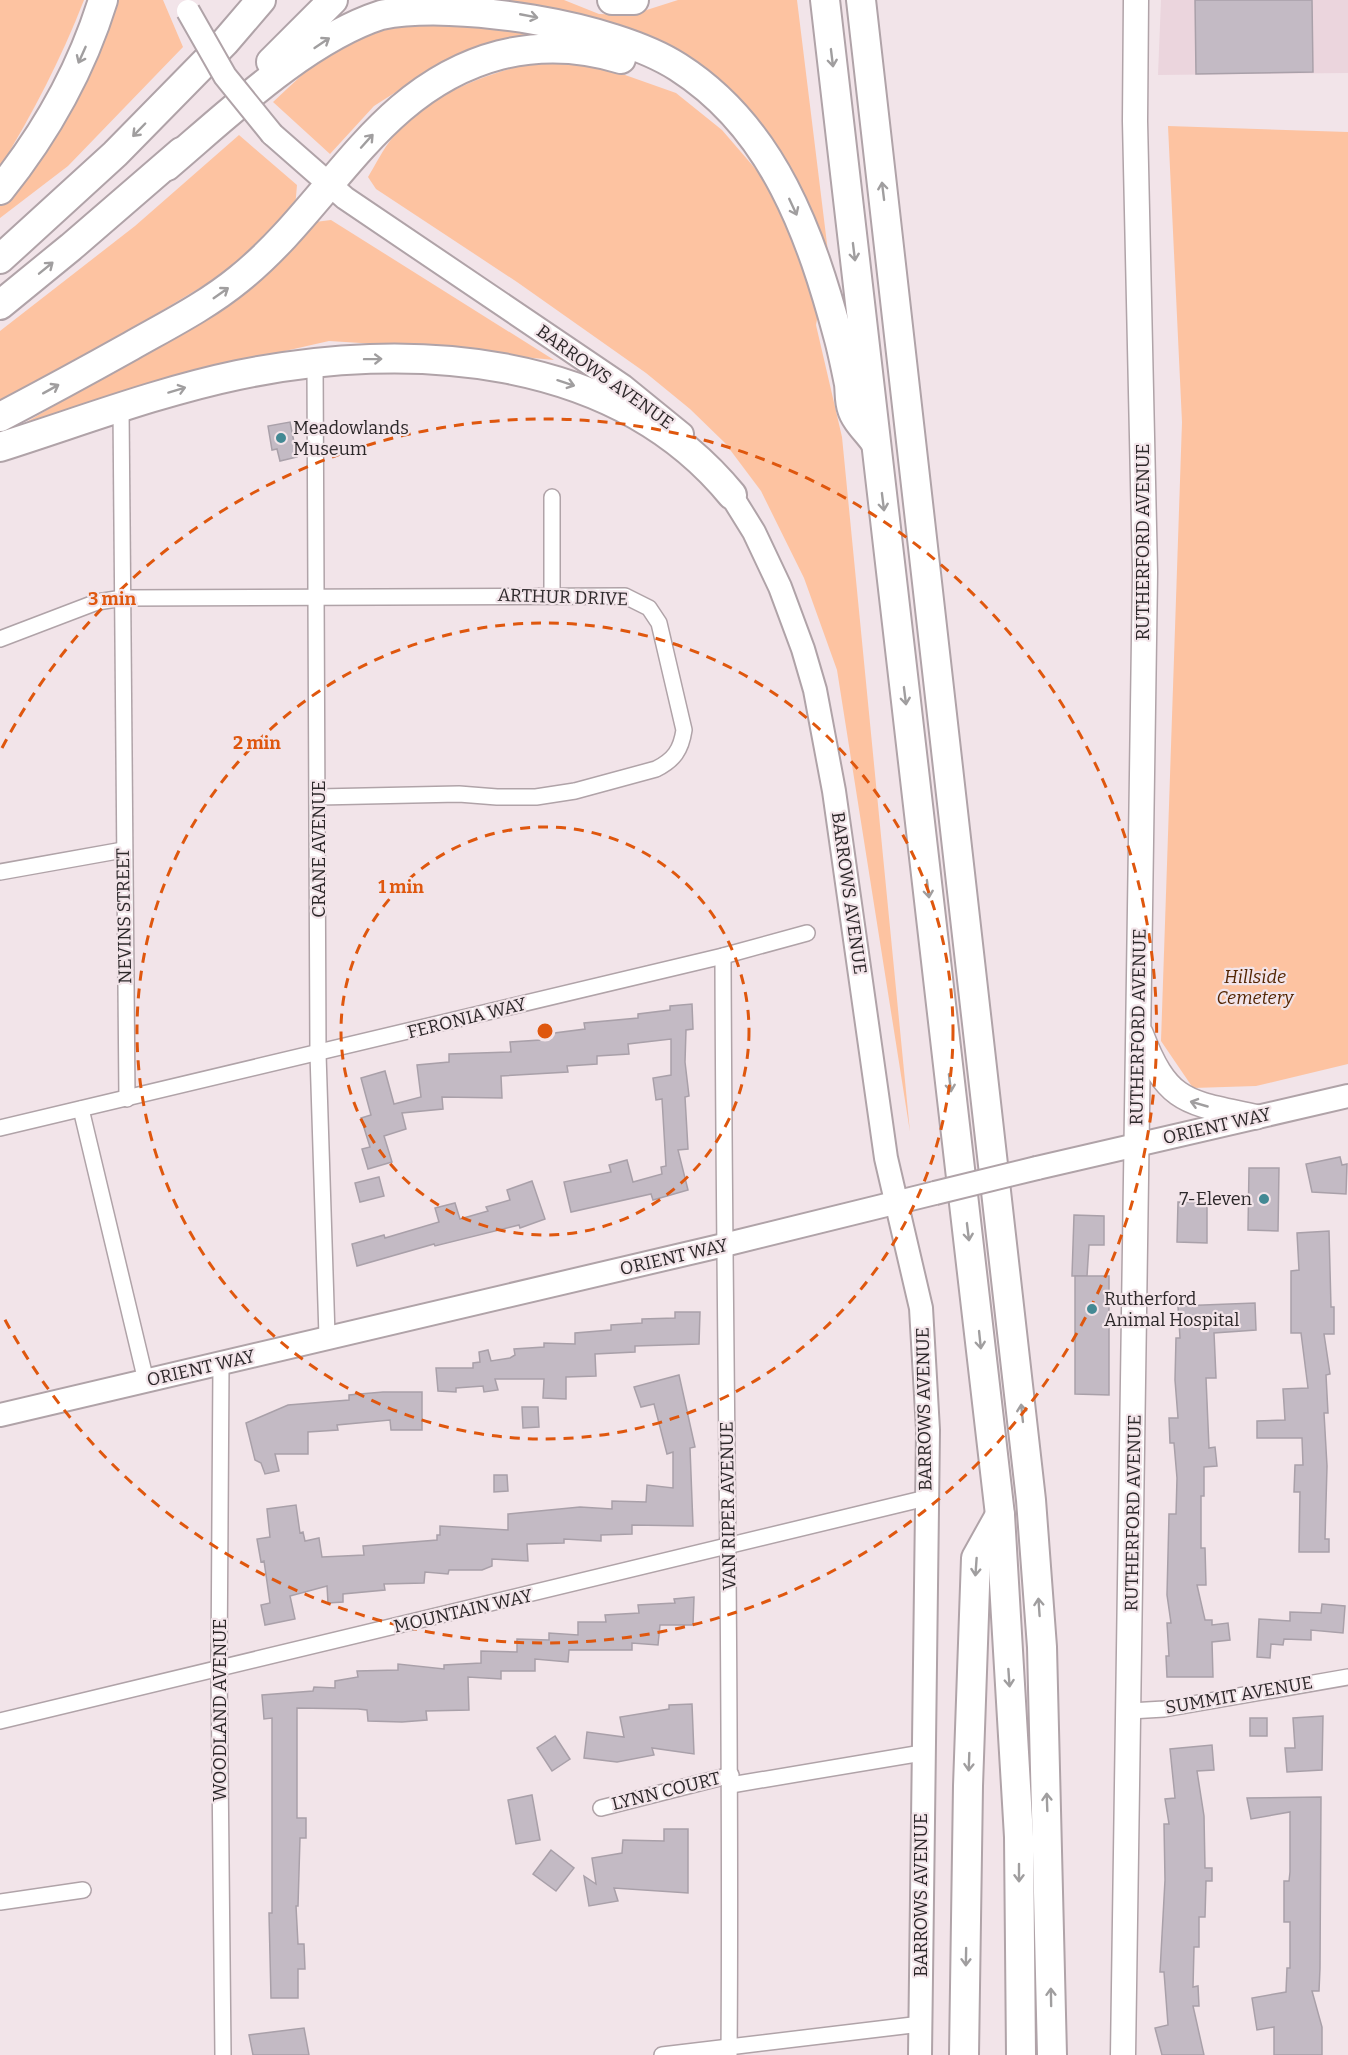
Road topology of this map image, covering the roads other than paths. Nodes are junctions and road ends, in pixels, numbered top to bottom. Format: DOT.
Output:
graph roads {
  1 [pos="103,0"];
  2 [pos="246,0"];
  3 [pos="261,0"];
  4 [pos="333,0"];
  5 [pos="612,0"];
  6 [pos="634,0"];
  7 [pos="825,0"];
  8 [pos="861,0"];
  9 [pos="1136,0"];
  10 [pos="186,5"];
  11 [pos="179,88"];
  12 [pos="167,166"];
  13 [pos="776,173"];
  14 [pos="328,185"];
  15 [pos="0,190"];
  16 [pos="0,259"];
  17 [pos="0,305"];
  18 [pos="315,362"];
  19 [pos="121,408"];
  20 [pos="0,417"];
  21 [pos="876,444"];
  22 [pos="0,447"];
  23 [pos="732,495"];
  24 [pos="552,497"];
  25 [pos="552,595"];
  26 [pos="315,596"];
  27 [pos="123,598"];
  28 [pos="0,639"];
  29 [pos="319,797"];
  30 [pos="123,850"];
  31 [pos="0,872"];
  32 [pos="807,933"];
  33 [pos="723,956"];
  34 [pos="1138,1024"];
  35 [pos="318,1054"];
  36 [pos="1348,1096"];
  37 [pos="127,1099"];
  38 [pos="81,1109"];
  39 [pos="1256,1117"];
  40 [pos="0,1128"];
  41 [pos="1137,1145"];
  42 [pos="896,1202"];
  43 [pos="724,1245"];
  44 [pos="327,1336"];
  45 [pos="221,1365"];
  46 [pos="146,1380"];
  47 [pos="0,1415"];
  48 [pos="926,1498"];
  49 [pos="1000,1515"];
  50 [pos="729,1548"];
  51 [pos="219,1669"];
  52 [pos="1348,1677"];
  53 [pos="1130,1711"];
  54 [pos="0,1721"];
  55 [pos="922,1754"];
  56 [pos="731,1780"];
  57 [pos="601,1808"];
  58 [pos="83,1890"];
  59 [pos="0,1902"];
  60 [pos="921,2024"];
  61 [pos="729,2050"];
  62 [pos="223,2055"];
  63 [pos="662,2055"];
  64 [pos="920,2055"];
  65 [pos="964,2055"];
  66 [pos="1021,2055"];
  67 [pos="1052,2055"];
  68 [pos="1123,2055"];
  1 -- 15 [label="highway, one-way"];
  2 -- 11 [label="highway"];
  3 -- 11 [label="highway"];
  4 -- 12 [label="highway"];
  5 -- 6 [label="highway"];
  7 -- 21 [label="highway, one-way"];
  67 -- 8 [label="highway, one-way"];
  9 -- 34 [label="main road, RUTHERFORD AVENUE"];
  10 -- 14 [label="street, BARROWS AVENUE, bridge"];
  11 -- 16 [label="highway, one-way"];
  12 -- 13 [label="highway, one-way"];
  17 -- 12 [label="highway, one-way"];
  14 -- 13 [label="highway, one-way"];
  13 -- 21 [label="highway, one-way"];
  20 -- 14 [label="highway, one-way"];
  14 -- 23 [label="street, BARROWS AVENUE"];
  19 -- 18 [label="highway, one-way"];
  18 -- 23 [label="highway, one-way"];
  18 -- 26 [label="street, CRANE AVENUE"];
  19 -- 22 [label="highway"];
  19 -- 27 [label="street, NEVINS STREET"];
  21 -- 49 [label="highway, one-way"];
  23 -- 42 [label="street, BARROWS AVENUE"];
  24 -- 25 [label="street"];
  25 -- 26 [label="street, ARTHUR DRIVE"];
  25 -- 29 [label="street, ARTHUR DRIVE"];
  26 -- 27 [label="street, ARTHUR DRIVE"];
  26 -- 29 [label="street, CRANE AVENUE"];
  27 -- 28 [label="street, ARTHUR DRIVE"];
  27 -- 30 [label="street, NEVINS STREET"];
  29 -- 35 [label="street, CRANE AVENUE"];
  30 -- 31 [label="street"];
  30 -- 37 [label="street, NEVINS STREET"];
  32 -- 33 [label="street, FERONIA WAY"];
  33 -- 35 [label="street, FERONIA WAY"];
  33 -- 43 [label="street, VAN RIPER AVENUE"];
  39 -- 34 [label="main road, one-way"];
  34 -- 41 [label="main road, RUTHERFORD AVENUE"];
  35 -- 37 [label="street, FERONIA WAY"];
  35 -- 44 [label="street, CRANE AVENUE"];
  36 -- 39 [label="street, ORIENT WAY"];
  37 -- 38 [label="street"];
  38 -- 40 [label="street"];
  38 -- 46 [label="street"];
  39 -- 41 [label="street, ORIENT WAY"];
  41 -- 42 [label="street, ORIENT WAY, bridge"];
  41 -- 53 [label="main road, RUTHERFORD AVENUE"];
  42 -- 43 [label="street, ORIENT WAY"];
  42 -- 48 [label="street, BARROWS AVENUE"];
  43 -- 44 [label="street, ORIENT WAY"];
  43 -- 50 [label="street, VAN RIPER AVENUE"];
  44 -- 45 [label="street, ORIENT WAY"];
  45 -- 46 [label="street, ORIENT WAY"];
  45 -- 51 [label="street, WOODLAND AVENUE"];
  46 -- 47 [label="street, ORIENT WAY"];
  48 -- 50 [label="street, MOUNTAIN WAY"];
  48 -- 55 [label="street, BARROWS AVENUE"];
  49 -- 65 [label="highway, one-way"];
  49 -- 66 [label="highway, one-way"];
  50 -- 51 [label="street, MOUNTAIN WAY"];
  50 -- 56 [label="street, VAN RIPER AVENUE"];
  51 -- 54 [label="street, MOUNTAIN WAY"];
  51 -- 62 [label="street, WOODLAND AVENUE"];
  52 -- 53 [label="street, SUMMIT AVENUE"];
  53 -- 68 [label="main road, RUTHERFORD AVENUE"];
  55 -- 56 [label="street"];
  55 -- 60 [label="street, BARROWS AVENUE"];
  56 -- 57 [label="street, LYNN COURT"];
  56 -- 61 [label="street, VAN RIPER AVENUE"];
  58 -- 59 [label="street"];
  60 -- 61 [label="street"];
  60 -- 64 [label="street, BARROWS AVENUE"];
  61 -- 63 [label="street"];
}
